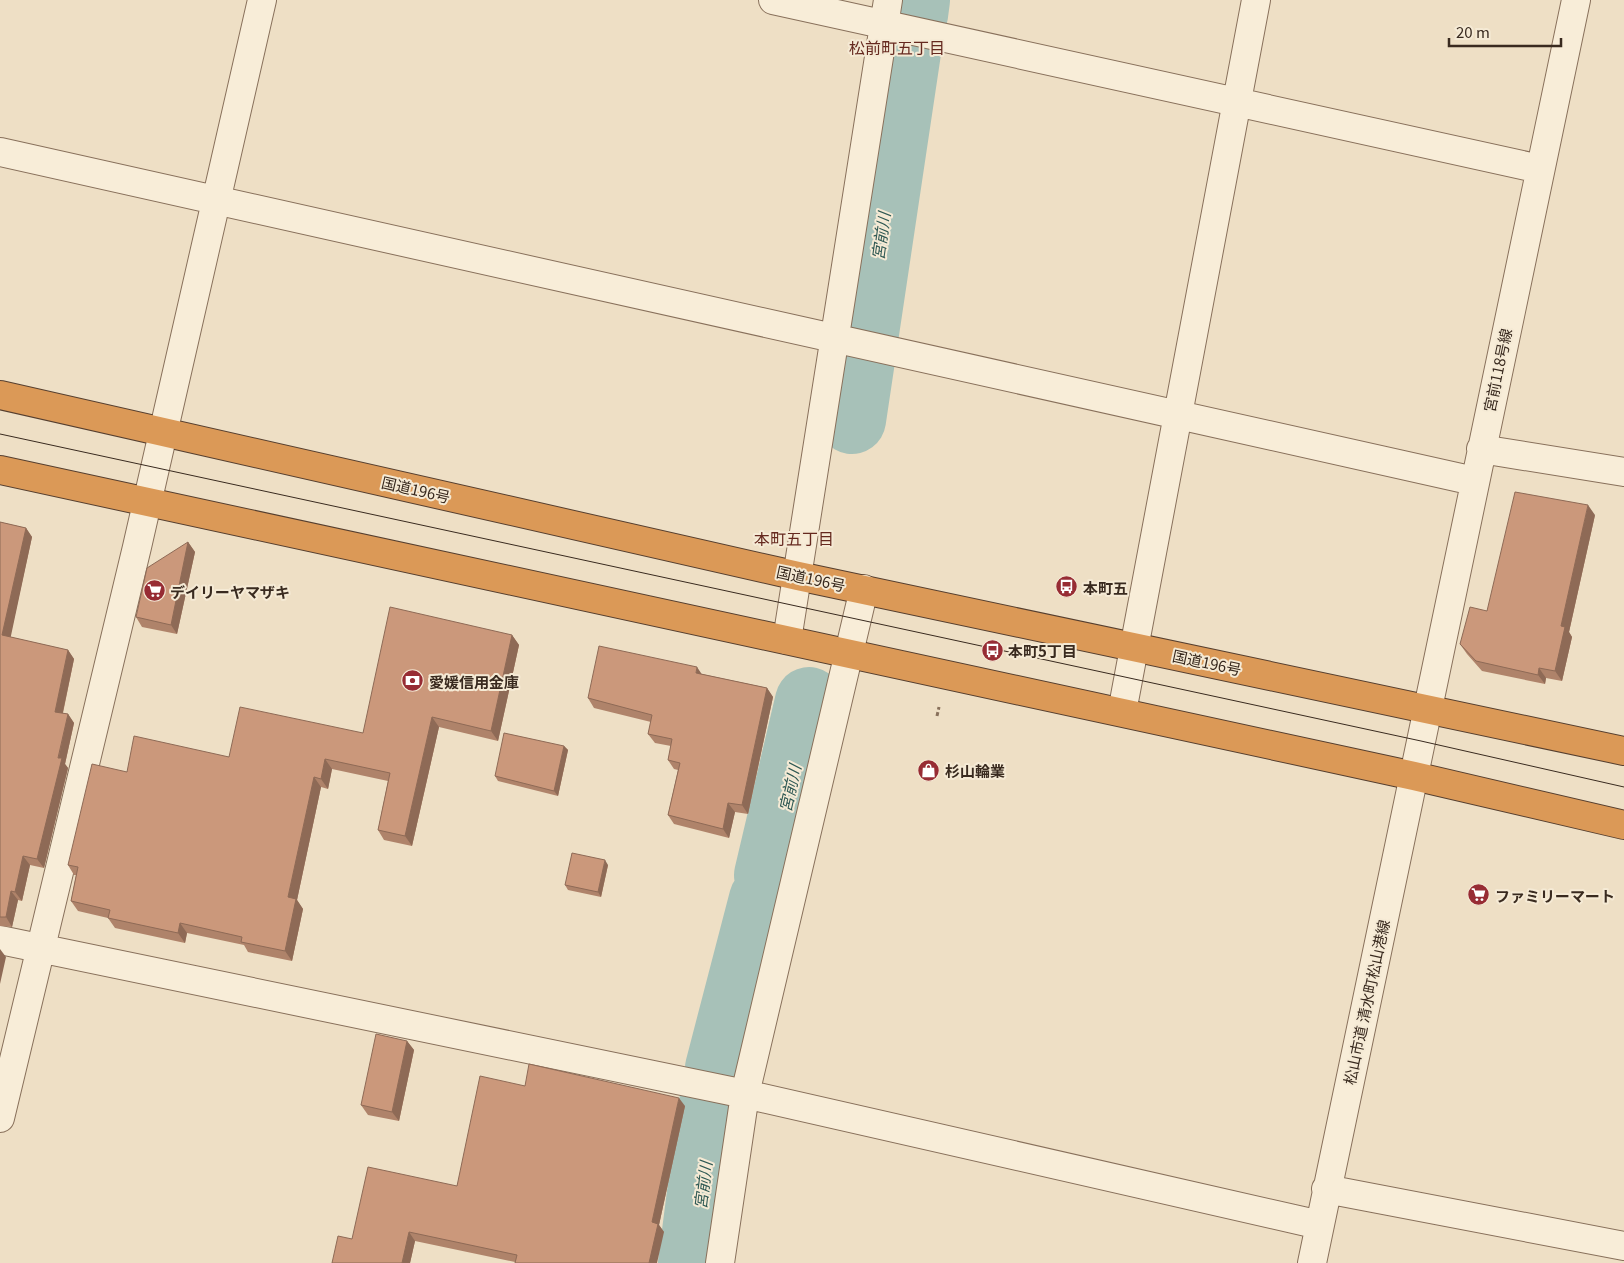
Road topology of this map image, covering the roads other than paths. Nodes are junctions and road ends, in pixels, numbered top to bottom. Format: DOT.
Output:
graph roads {
  1 [pos="262,0"];
  2 [pos="773,0"];
  3 [pos="1256,0"];
  4 [pos="1576,0"];
  5 [pos="886,12"];
  6 [pos="1236,102"];
  7 [pos="0,152"];
  8 [pos="1540,169"];
  9 [pos="216,199"];
  10 [pos="836,339"];
  11 [pos="0,395"];
  12 [pos="1179,415"];
  13 [pos="163,432"];
  14 [pos="1481,449"];
  15 [pos="0,470"];
  16 [pos="1624,472"];
  17 [pos="1474,481"];
  18 [pos="147,502"];
  19 [pos="798,576"];
  20 [pos="864,589"];
  21 [pos="786,640"];
  22 [pos="1136,647"];
  23 [pos="850,653"];
  24 [pos="1428,708"];
  25 [pos="1122,712"];
  26 [pos="1421,741"];
  27 [pos="1624,751"];
  28 [pos="1414,776"];
  29 [pos="1624,825"];
  30 [pos="0,940"];
  31 [pos="42,949"];
  32 [pos="745,1094"];
  33 [pos="0,1118"];
  34 [pos="1326,1189"];
  35 [pos="1320,1225"];
  36 [pos="1624,1246"];
  37 [pos="720,1263"];
  38 [pos="1312,1263"];
  1 -- 9 [label="street"];
  2 -- 5 [label="street"];
  3 -- 6 [label="street"];
  4 -- 8 [label="street, 宮前118号線"];
  5 -- 6 [label="street"];
  5 -- 10 [label="street"];
  6 -- 8 [label="street"];
  6 -- 12 [label="street"];
  7 -- 9 [label="street"];
  8 -- 14 [label="street, 宮前118号線"];
  9 -- 10 [label="street"];
  9 -- 13 [label="street"];
  10 -- 12 [label="street"];
  10 -- 19 [label="street"];
  11 -- 13 [label="highway, 国道196号"];
  12 -- 17 [label="street"];
  12 -- 22 [label="street"];
  13 -- 18 [label="street"];
  13 -- 19 [label="highway, 国道196号"];
  14 -- 16 [label="street"];
  14 -- 17 [label="street, 宮前118号線"];
  15 -- 18 [label="highway"];
  17 -- 24 [label="street, 宮前118号線"];
  18 -- 21 [label="highway"];
  18 -- 31 [label="street"];
  19 -- 20 [label="highway, 国道196号"];
  19 -- 21 [label="street"];
  20 -- 22 [label="highway, 国道196号"];
  20 -- 23 [label="street"];
  21 -- 23 [label="highway"];
  22 -- 24 [label="highway, 国道196号"];
  22 -- 25 [label="street"];
  23 -- 25 [label="highway"];
  23 -- 32 [label="street"];
  24 -- 26 [label="street, 宮前118号線"];
  24 -- 27 [label="highway, 国道196号"];
  25 -- 28 [label="highway"];
  26 -- 28 [label="street, 松山市道 清水町松山港線"];
  28 -- 29 [label="highway"];
  28 -- 34 [label="street, 松山市道 清水町松山港線"];
  30 -- 31 [label="street"];
  31 -- 32 [label="street"];
  31 -- 33 [label="street"];
  32 -- 35 [label="street"];
  32 -- 37 [label="street"];
  34 -- 35 [label="street, 松山市道 清水町松山港線"];
  34 -- 36 [label="street"];
  35 -- 38 [label="street, 松山市道 清水町松山港線"];
}
